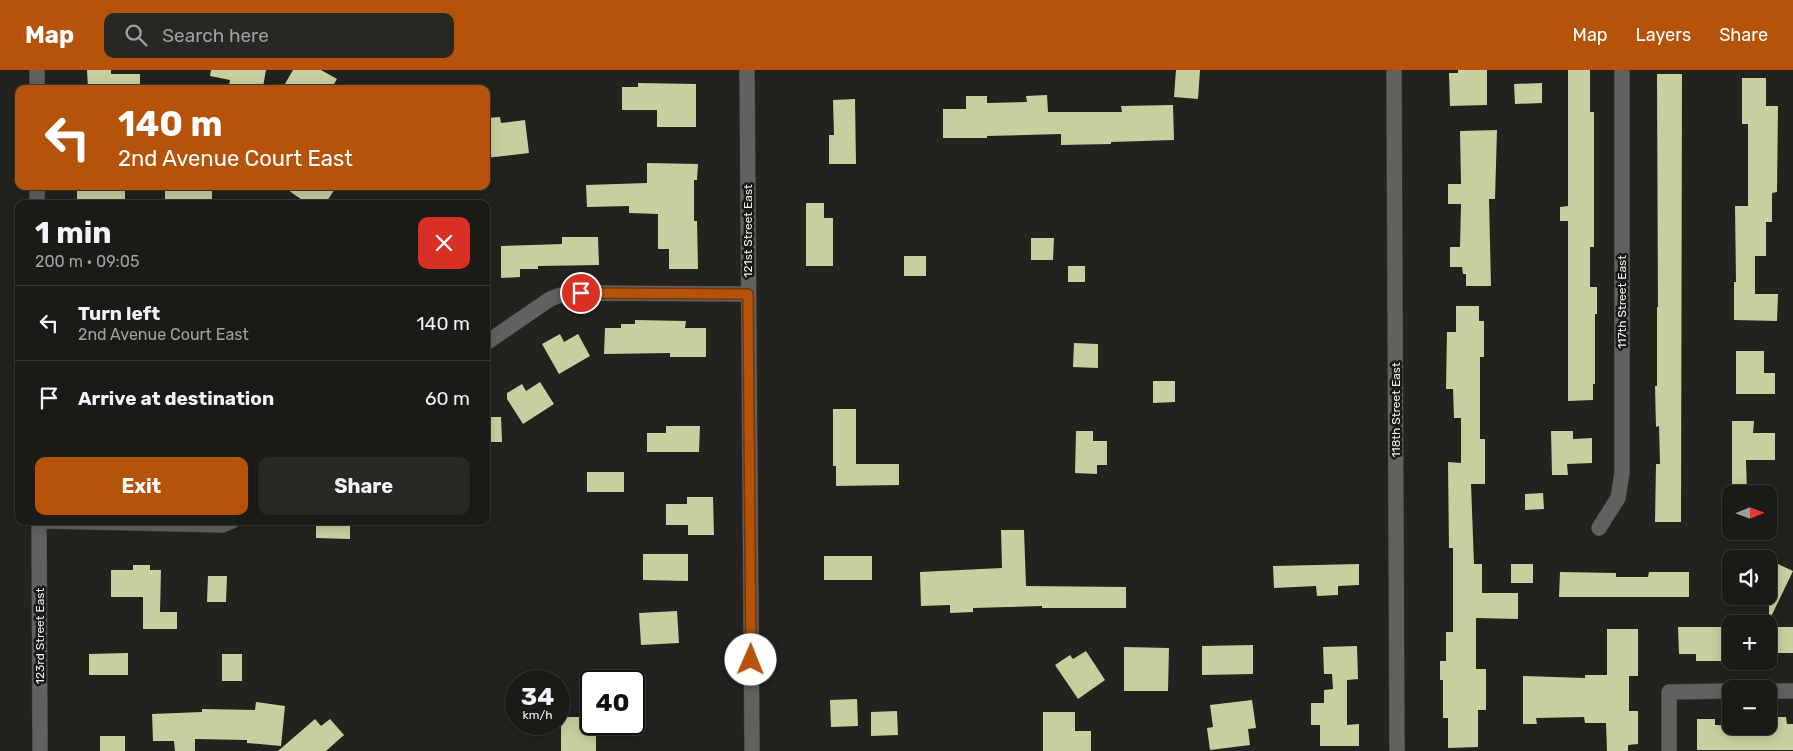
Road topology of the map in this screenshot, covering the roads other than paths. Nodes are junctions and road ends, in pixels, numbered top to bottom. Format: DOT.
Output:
graph roads {
  1 [pos="37,70"];
  2 [pos="747,70"];
  3 [pos="1394,70"];
  4 [pos="1622,70"];
  5 [pos="37,85"];
  6 [pos="748,294"];
  7 [pos="490,340"];
  8 [pos="39,525"];
  9 [pos="1598,528"];
  10 [pos="1722,691"];
  11 [pos="1777,691"];
  12 [pos="1793,691"];
  13 [pos="40,751"];
  14 [pos="752,751"];
  15 [pos="1397,751"];
  16 [pos="1669,751"];
  1 -- 5 [label="street"];
  2 -- 6 [label="street, 121st Street East"];
  3 -- 15 [label="street, 118th Street East"];
  4 -- 9 [label="street, 117th Street East"];
  6 -- 7 [label="street"];
  6 -- 14 [label="street, 121st Street East"];
  8 -- 13 [label="street, 123rd Street East"];
  10 -- 16 [label="street"];
  11 -- 12 [label="street"];
}
